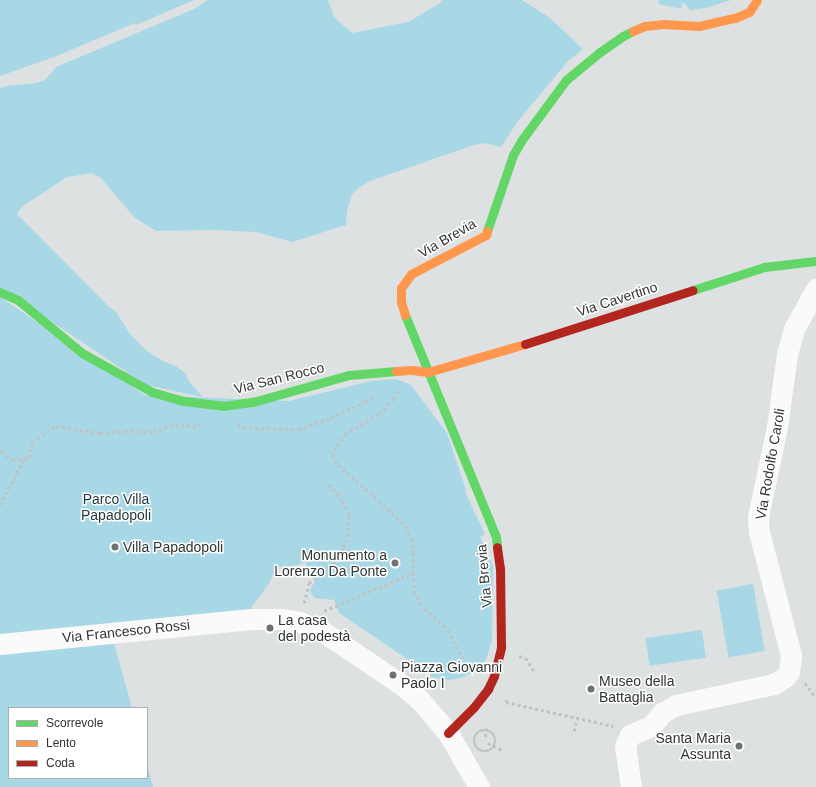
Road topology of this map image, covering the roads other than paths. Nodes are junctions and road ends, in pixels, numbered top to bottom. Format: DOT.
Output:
graph roads {
  1 [pos="757,0"];
  2 [pos="816,261"];
  3 [pos="816,289"];
  4 [pos="0,292"];
  5 [pos="428,372"];
  6 [pos="0,644"];
  7 [pos="448,733"];
  8 [pos="479,787"];
  9 [pos="630,787"];
  1 -- 5 [label="street, Via Brevia"];
  2 -- 5 [label="street, Via Cavertino"];
  3 -- 9 [label="street, Via Rodolfo Caroli"];
  4 -- 5 [label="street, Via San Rocco"];
  5 -- 7 [label="street, Via Brevia"];
  6 -- 7 [label="street, Via Francesco Rossi"];
  7 -- 8 [label="street"];
}
